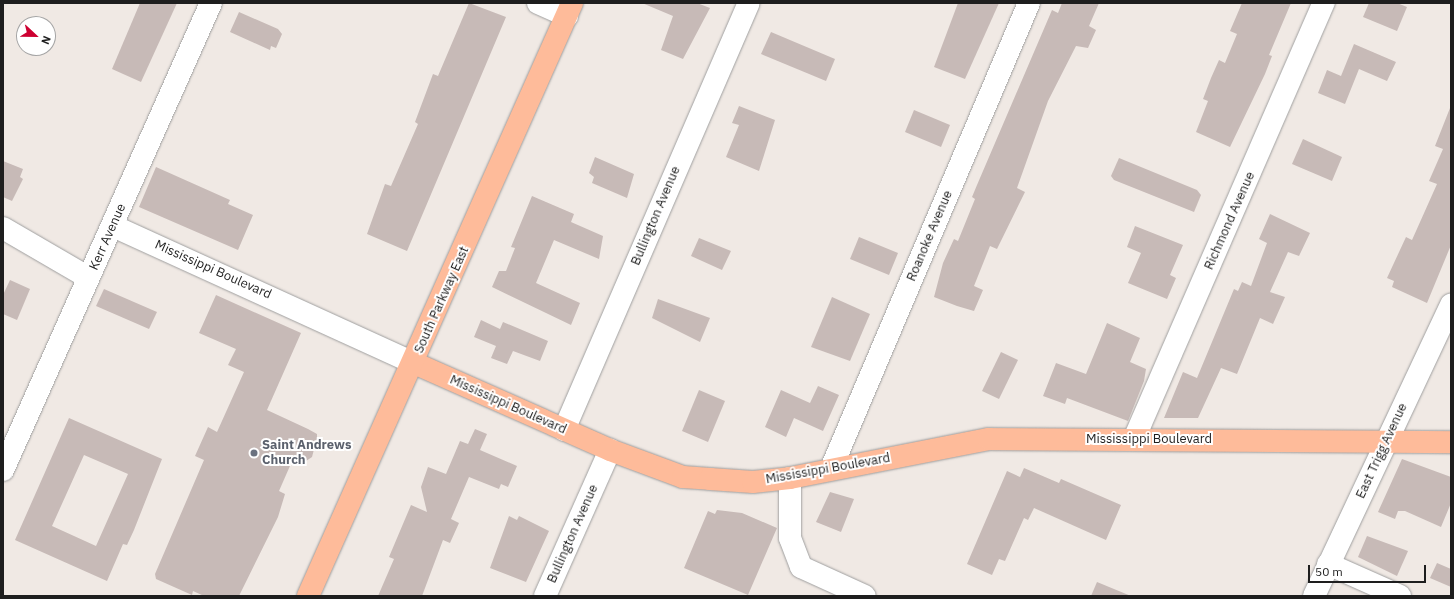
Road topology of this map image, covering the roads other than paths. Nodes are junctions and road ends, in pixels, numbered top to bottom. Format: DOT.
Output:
graph roads {
  1 [pos="211,3"];
  2 [pos="538,3"];
  3 [pos="749,3"];
  4 [pos="1028,3"];
  5 [pos="1324,3"];
  6 [pos="569,9"];
  7 [pos="112,226"];
  8 [pos="3,228"];
  9 [pos="89,278"];
  10 [pos="1451,305"];
  11 [pos="414,363"];
  12 [pos="564,430"];
  13 [pos="1134,439"];
  14 [pos="1387,441"];
  15 [pos="1451,442"];
  16 [pos="7,448"];
  17 [pos="610,450"];
  18 [pos="831,469"];
  19 [pos="3,470"];
  20 [pos="790,478"];
  21 [pos="1328,564"];
  22 [pos="308,596"];
  23 [pos="545,596"];
  24 [pos="865,596"];
  25 [pos="1314,596"];
  26 [pos="1400,596"];
  1 -- 7 [label="street, Kerr Avenue"];
  2 -- 6 [label="street"];
  3 -- 12 [label="street, Bullington Avenue"];
  4 -- 18 [label="street, Roanoke Avenue"];
  5 -- 13 [label="street, Richmond Avenue"];
  6 -- 11 [label="main road, South Parkway East"];
  7 -- 9 [label="street, Kerr Avenue"];
  7 -- 11 [label="street, Mississippi Boulevard"];
  8 -- 9 [label="street"];
  9 -- 16 [label="street, Kerr Avenue"];
  10 -- 14 [label="street, East Trigg Avenue"];
  11 -- 12 [label="main road, Mississippi Boulevard"];
  11 -- 22 [label="main road, South Parkway East"];
  12 -- 17 [label="main road, Mississippi Boulevard"];
  13 -- 14 [label="main road, Mississippi Boulevard"];
  13 -- 18 [label="main road, Mississippi Boulevard"];
  14 -- 15 [label="main road, Mississippi Boulevard"];
  14 -- 21 [label="street, East Trigg Avenue"];
  16 -- 19 [label="street, Kerr Avenue"];
  17 -- 20 [label="main road, Mississippi Boulevard"];
  17 -- 23 [label="street, Bullington Avenue"];
  18 -- 20 [label="main road, Mississippi Boulevard"];
  20 -- 24 [label="street"];
  21 -- 25 [label="street, East Trigg Avenue"];
  21 -- 26 [label="street"];
}
